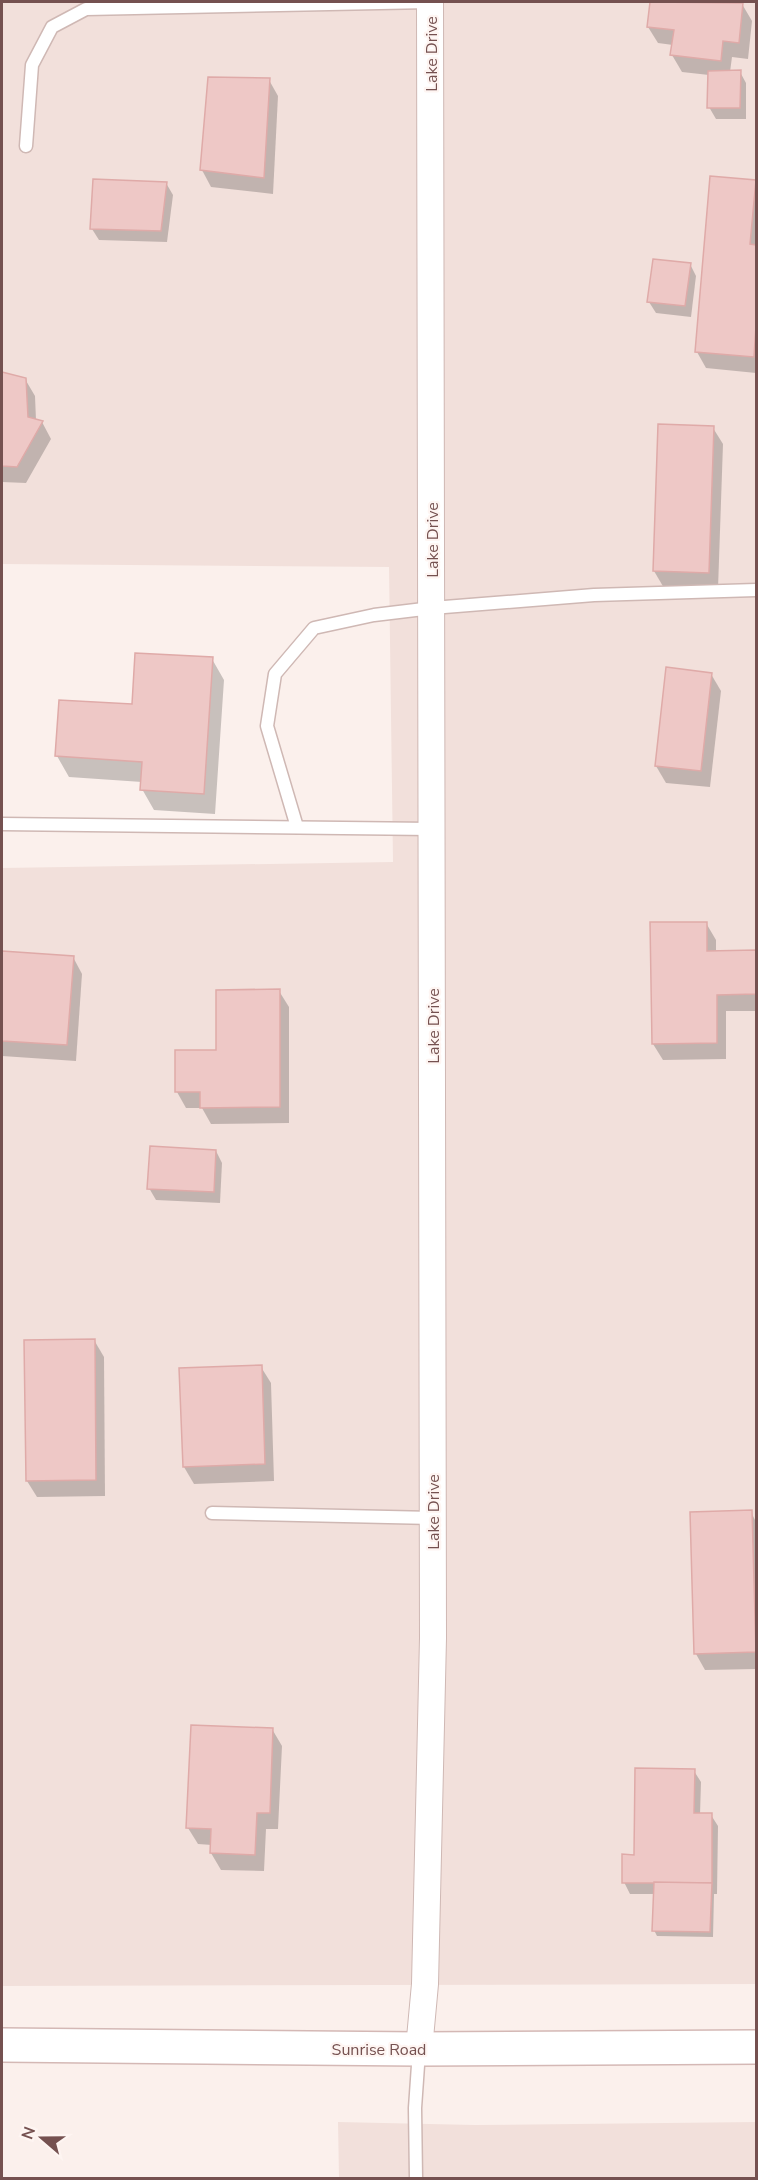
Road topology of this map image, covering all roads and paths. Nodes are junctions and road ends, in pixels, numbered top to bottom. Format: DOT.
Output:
graph roads {
  1 [pos="430,2"];
  2 [pos="26,146"];
  3 [pos="756,590"];
  4 [pos="432,608"];
  5 [pos="2,824"];
  6 [pos="297,827"];
  7 [pos="432,829"];
  8 [pos="212,1513"];
  9 [pos="433,1518"];
  10 [pos="2,2045"];
  11 [pos="756,2047"];
  12 [pos="419,2049"];
  13 [pos="415,2174"];
  1 -- 2 [label="lane"];
  1 -- 4 [label="street, Lake Drive"];
  3 -- 4 [label="lane"];
  4 -- 6 [label="lane"];
  4 -- 7 [label="street, Lake Drive"];
  5 -- 6 [label="lane"];
  6 -- 7 [label="lane"];
  7 -- 9 [label="street, Lake Drive"];
  8 -- 9 [label="lane"];
  9 -- 12 [label="street, Lake Drive"];
  10 -- 12 [label="main road, Sunrise Road"];
  11 -- 12 [label="main road, Sunrise Road"];
  12 -- 13 [label="lane"];
}
